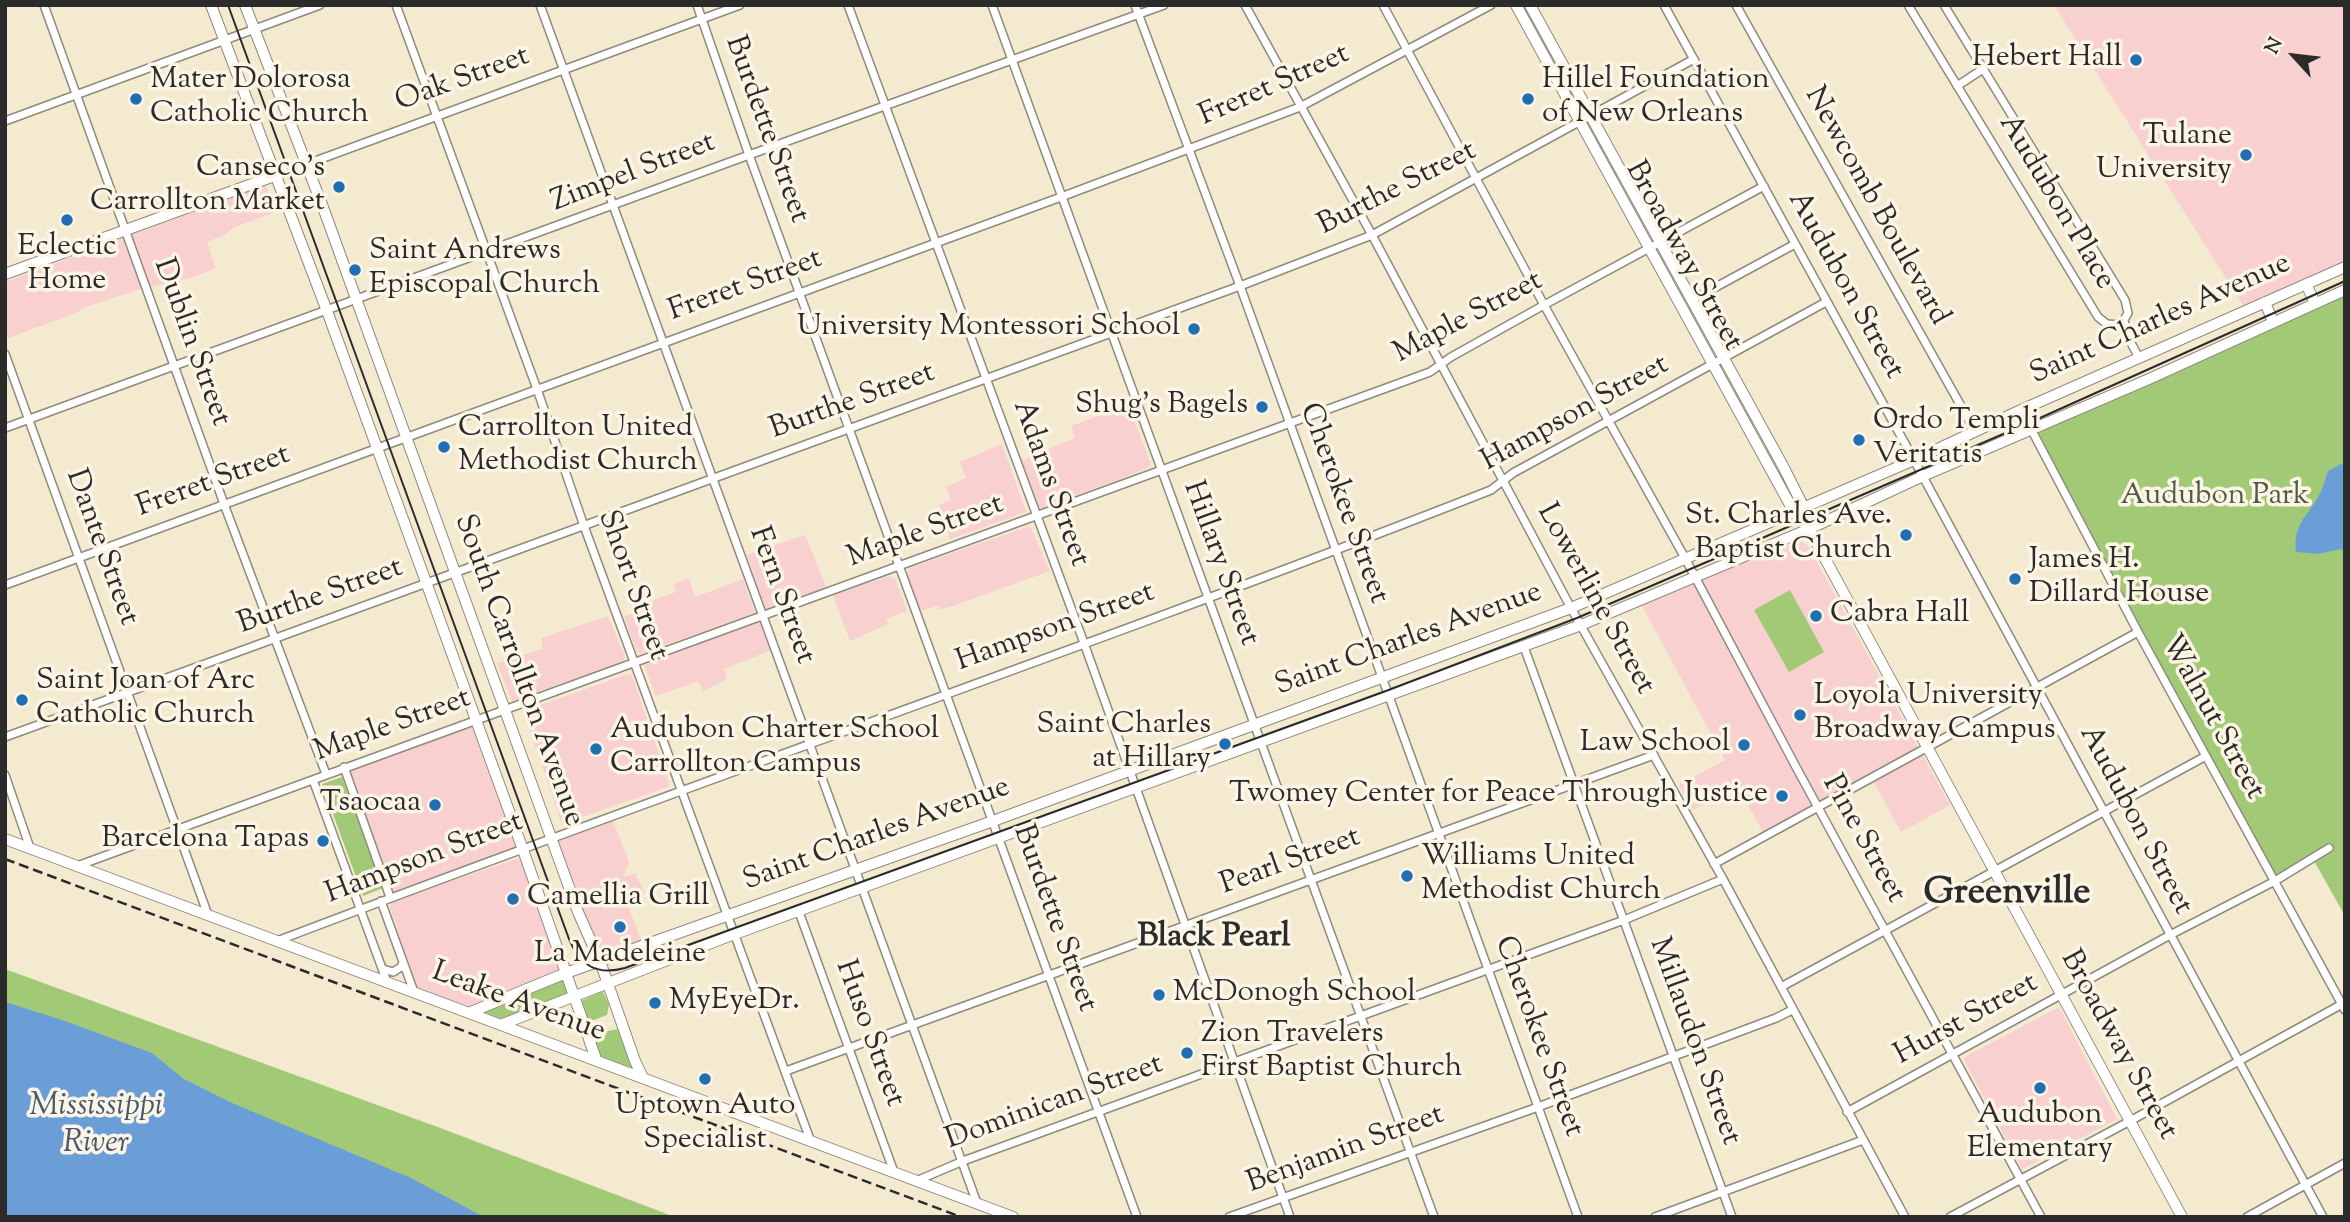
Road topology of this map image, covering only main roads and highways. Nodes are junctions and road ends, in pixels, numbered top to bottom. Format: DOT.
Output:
graph roads {
  1 [pos="211,5"];
  2 [pos="246,5"];
  3 [pos="1516,5"];
  4 [pos="1530,5"];
  5 [pos="1584,118"];
  6 [pos="307,164"];
  7 [pos="275,175"];
  8 [pos="2345,267"];
  9 [pos="5,274"];
  10 [pos="2306,284"];
  11 [pos="2345,290"];
  12 [pos="2265,302"];
  13 [pos="2315,303"];
  14 [pos="2273,321"];
  15 [pos="1805,508"];
  16 [pos="1794,512"];
  17 [pos="1808,529"];
  18 [pos="5,839"];
  19 [pos="599,962"];
  20 [pos="566,973"];
  21 [pos="608,984"];
  22 [pos="574,996"];
  23 [pos="471,1012"];
  24 [pos="503,1024"];
  25 [pos="596,1059"];
  26 [pos="643,1077"];
  27 [pos="1013,1217"];
  28 [pos="2182,1217"];
  1 -- 7 [label="main road, South Carrollton Avenue"];
  2 -- 6 [label="main road, South Carrollton Avenue"];
  3 -- 5 [label="main road, Broadway Street"];
  4 -- 5 [label="main road, Broadway Street"];
  5 -- 15 [label="main road, Broadway Street"];
  5 -- 16 [label="main road, Broadway Street"];
  6 -- 7 [label="main road, Oak Street"];
  6 -- 19 [label="main road, South Carrollton Avenue"];
  7 -- 9 [label="main road, Oak Street"];
  7 -- 20 [label="main road, South Carrollton Avenue"];
  8 -- 10 [label="main road, Saint Charles Avenue"];
  10 -- 12 [label="main road, Saint Charles Avenue"];
  10 -- 13 [label="main road"];
  11 -- 13 [label="main road, Saint Charles Avenue"];
  12 -- 14 [label="main road"];
  12 -- 15 [label="main road, Saint Charles Avenue"];
  13 -- 14 [label="main road, Saint Charles Avenue"];
  14 -- 17 [label="main road, Saint Charles Avenue"];
  15 -- 16 [label="main road, Saint Charles Avenue"];
  15 -- 17 [label="main road, Broadway Street"];
  16 -- 17 [label="main road, Broadway Street"];
  16 -- 19 [label="main road, Saint Charles Avenue"];
  17 -- 21 [label="main road, Saint Charles Avenue"];
  17 -- 28 [label="main road, Broadway Street"];
  18 -- 23 [label="main road, Leake Avenue"];
  19 -- 20 [label="main road, Saint Charles Avenue"];
  19 -- 21 [label="main road, South Carrollton Avenue"];
  20 -- 22 [label="main road, South Carrollton Avenue"];
  20 -- 23 [label="main road, Saint Charles Avenue"];
  21 -- 22 [label="main road, Saint Charles Avenue"];
  21 -- 26 [label="main road, South Carrollton Avenue"];
  22 -- 24 [label="main road, Saint Charles Avenue"];
  22 -- 25 [label="main road, South Carrollton Avenue"];
  23 -- 24 [label="main road, Leake Avenue"];
  24 -- 25 [label="main road, Leake Avenue"];
  25 -- 26 [label="main road, Leake Avenue"];
  26 -- 27 [label="main road, Leake Avenue"];
}
